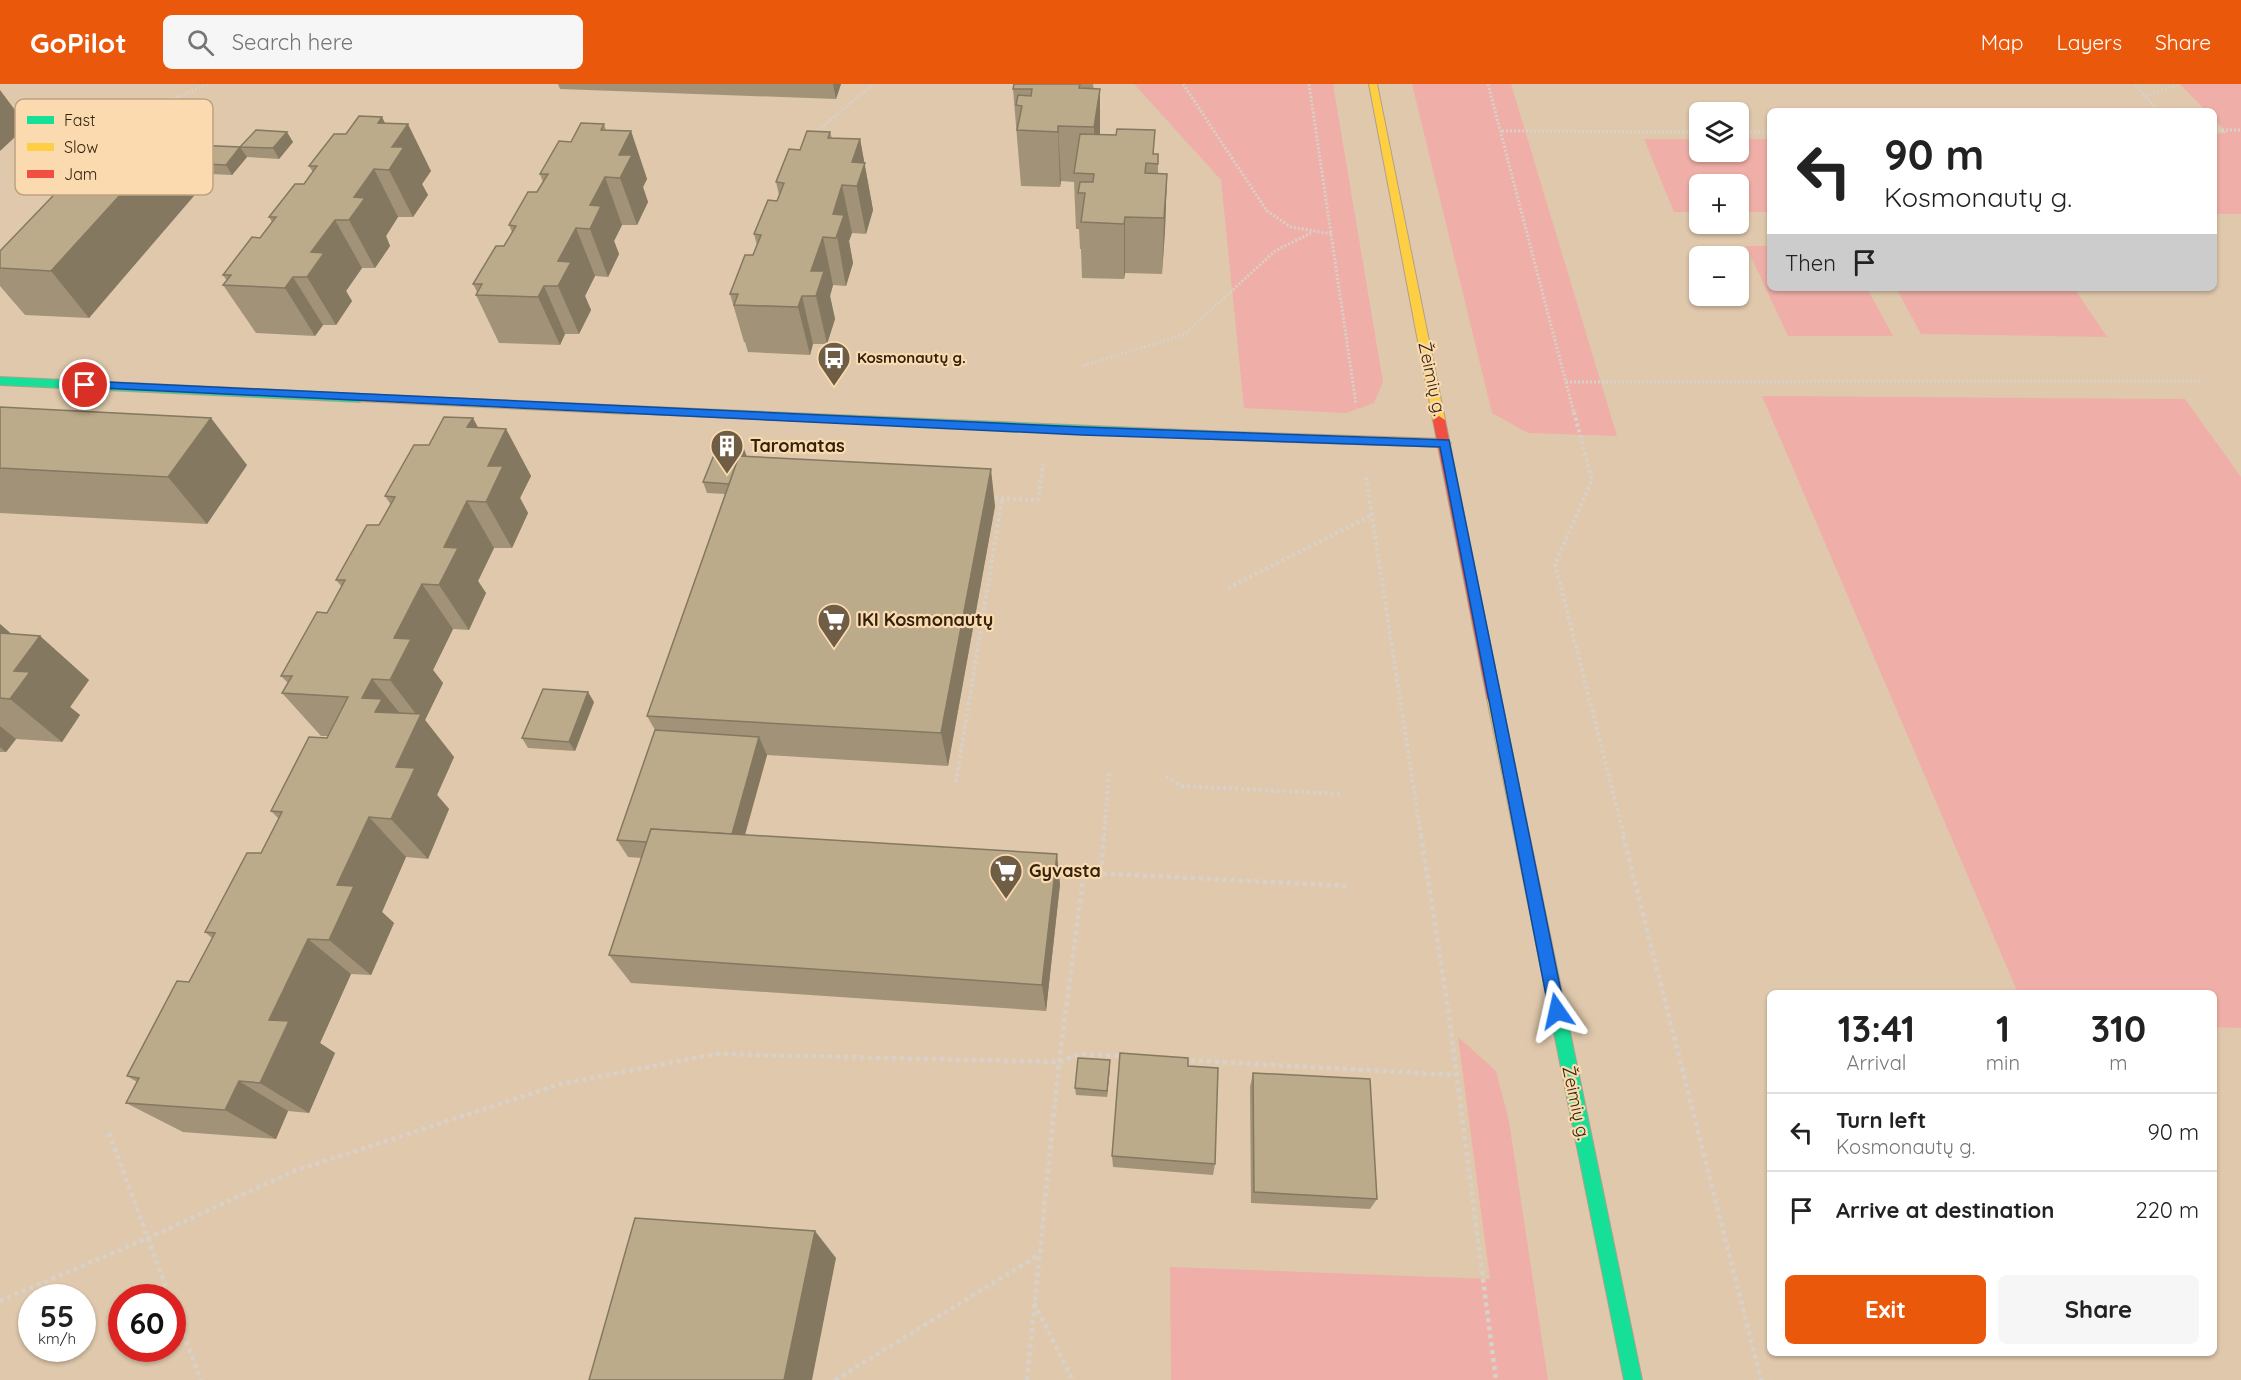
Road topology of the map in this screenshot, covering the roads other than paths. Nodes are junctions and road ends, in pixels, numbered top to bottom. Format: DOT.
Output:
graph roads {
  1 [pos="1373,84"];
  2 [pos="0,381"];
  3 [pos="1445,443"];
  4 [pos="1633,1380"];
  1 -- 3 [label="main road, Žeimių g."];
  2 -- 3 [label="main road"];
  3 -- 4 [label="main road, Žeimių g."];
}
